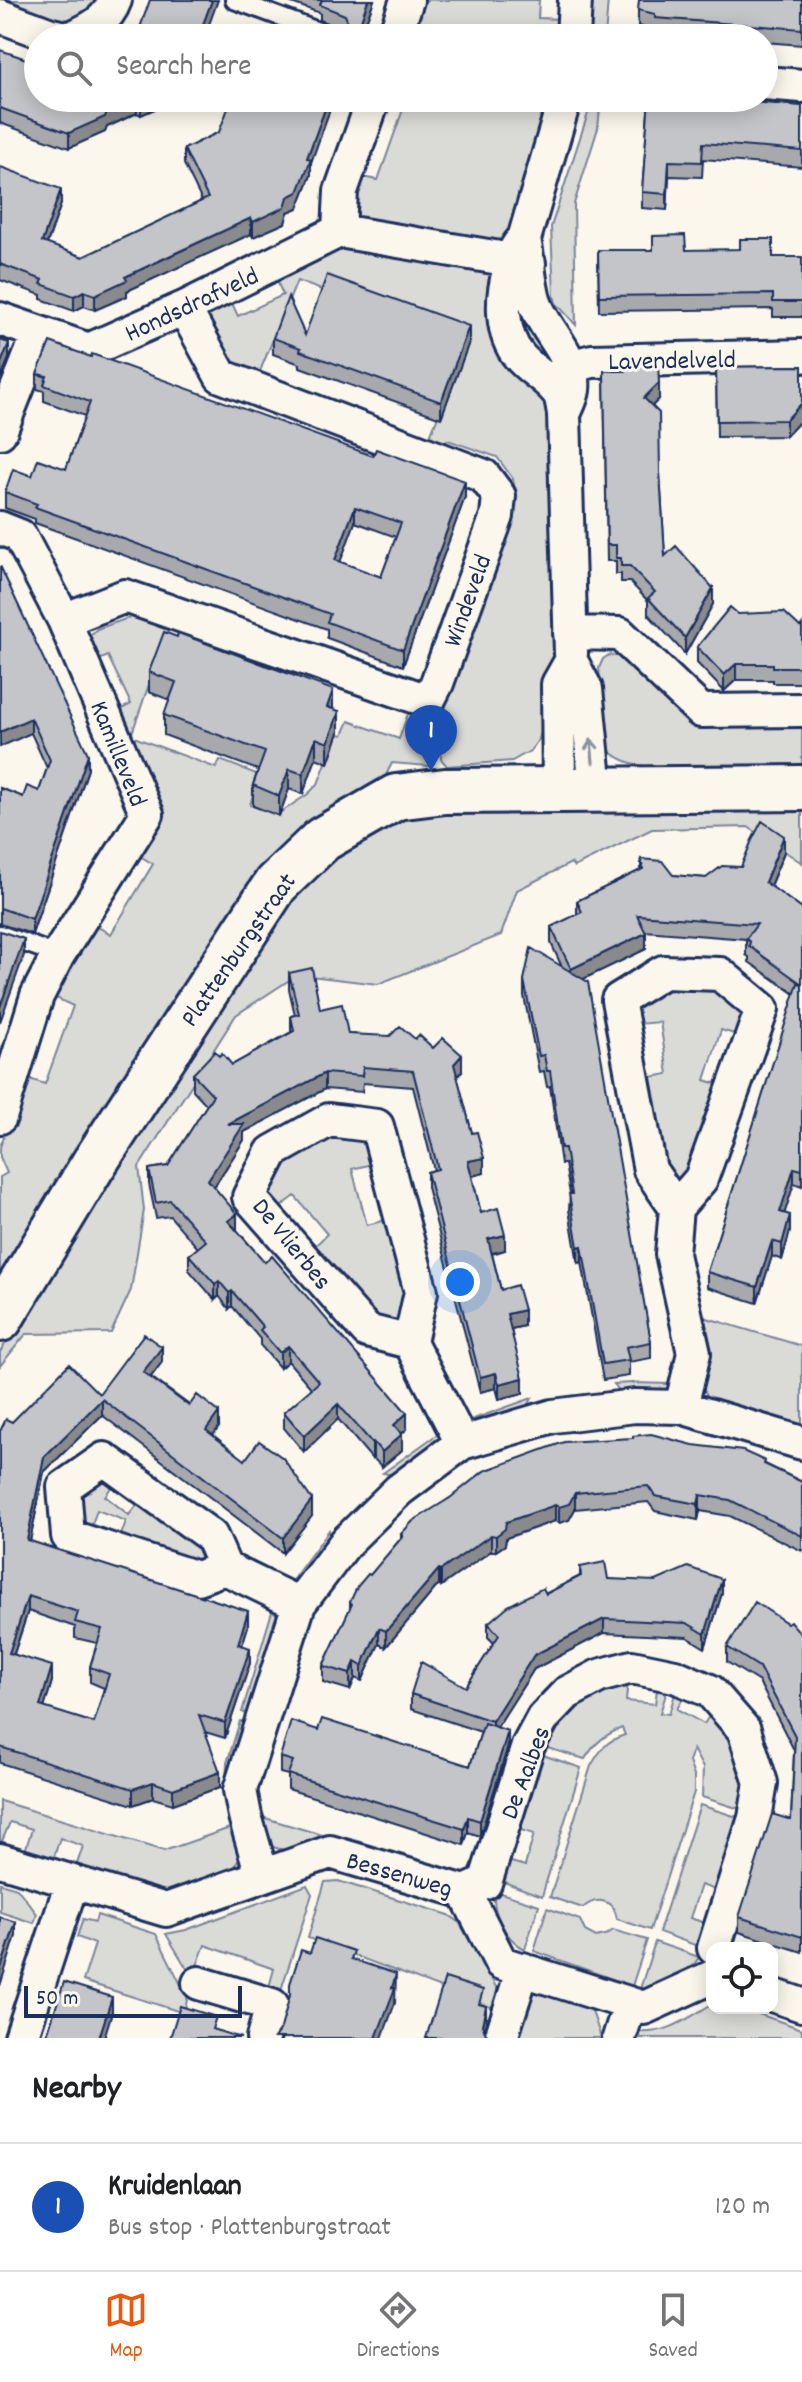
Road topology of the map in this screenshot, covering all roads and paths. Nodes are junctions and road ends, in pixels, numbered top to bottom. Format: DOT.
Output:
graph roads {
  1 [pos="115,0"];
  2 [pos="234,0"];
  3 [pos="407,0"];
  4 [pos="575,0"];
  5 [pos="0,16"];
  6 [pos="99,24"];
  7 [pos="299,24"];
  8 [pos="399,24"];
  9 [pos="574,24"];
  10 [pos="24,25"];
  11 [pos="778,84"];
  12 [pos="802,86"];
  13 [pos="369,112"];
  14 [pos="561,112"];
  15 [pos="339,231"];
  16 [pos="522,254"];
  17 [pos="184,308"];
  18 [pos="0,319"];
  19 [pos="39,333"];
  20 [pos="802,356"];
  21 [pos="559,374"];
  22 [pos="0,432"];
  23 [pos="0,528"];
  24 [pos="64,620"];
  25 [pos="571,647"];
  26 [pos="802,710"];
  27 [pos="802,788"];
  28 [pos="577,789"];
  29 [pos="0,934"];
  30 [pos="58,955"];
  31 [pos="0,1117"];
  32 [pos="676,1208"];
  33 [pos="0,1319"];
  34 [pos="410,1342"];
  35 [pos="681,1407"];
  36 [pos="462,1443"];
  37 [pos="802,1443"];
  38 [pos="225,1568"];
  39 [pos="299,1604"];
  40 [pos="0,1860"];
  41 [pos="262,1875"];
  42 [pos="72,1882"];
  43 [pos="465,1892"];
  44 [pos="716,1942"];
  45 [pos="523,1969"];
  46 [pos="706,1980"];
  47 [pos="199,1983"];
  48 [pos="778,1997"];
  49 [pos="630,2004"];
  50 [pos="802,2005"];
  51 [pos="21,2038"];
  52 [pos="263,2038"];
  53 [pos="501,2038"];
  54 [pos="619,2038"];
  1 -- 6 [label="street"];
  2 -- 7 [label="lane"];
  3 -- 8 [label="street"];
  4 -- 9 [label="street"];
  5 -- 10 [label="street"];
  11 -- 12 [label="street"];
  13 -- 15 [label="street"];
  14 -- 16 [label="street"];
  15 -- 16 [label="street"];
  15 -- 17 [label="street, Hondsdrafveld"];
  16 -- 21 [label="street"];
  17 -- 19 [label="street, Hondsdrafveld"];
  17 -- 24 [label="street, Windeveld"];
  18 -- 19 [label="street, Hondsdrafveld"];
  19 -- 22 [label="street"];
  20 -- 21 [label="street, Lavendelveld"];
  21 -- 25 [label="street"];
  23 -- 24 [label="street, Kamilleveld"];
  24 -- 30 [label="street, Kamilleveld"];
  25 -- 26 [label="street"];
  25 -- 28 [label="street"];
  27 -- 28 [label="street, Plattenburgstraat"];
  28 -- 33 [label="street, Plattenburgstraat"];
  29 -- 30 [label="lane"];
  30 -- 31 [label="street, Kamilleveld"];
  32 -- 32 [label="street"];
  32 -- 35 [label="street"];
  34 -- 34 [label="street, De Vlierbes"];
  34 -- 36 [label="street"];
  35 -- 36 [label="street"];
  35 -- 37 [label="street"];
  36 -- 39 [label="street"];
  38 -- 38 [label="street"];
  38 -- 39 [label="street"];
  39 -- 41 [label="street"];
  40 -- 42 [label="street, Bessenweg"];
  41 -- 42 [label="street, Bessenweg"];
  41 -- 43 [label="street, Bessenweg"];
  42 -- 51 [label="street"];
  43 -- 44 [label="street, De Aalbes"];
  43 -- 45 [label="street, Bessenweg"];
  45 -- 49 [label="street, Bessenweg"];
  45 -- 53 [label="street"];
  46 -- 49 [label="street, Bessenweg"];
  47 -- 52 [label="street"];
  48 -- 50 [label="street"];
  49 -- 54 [label="street"];
}
